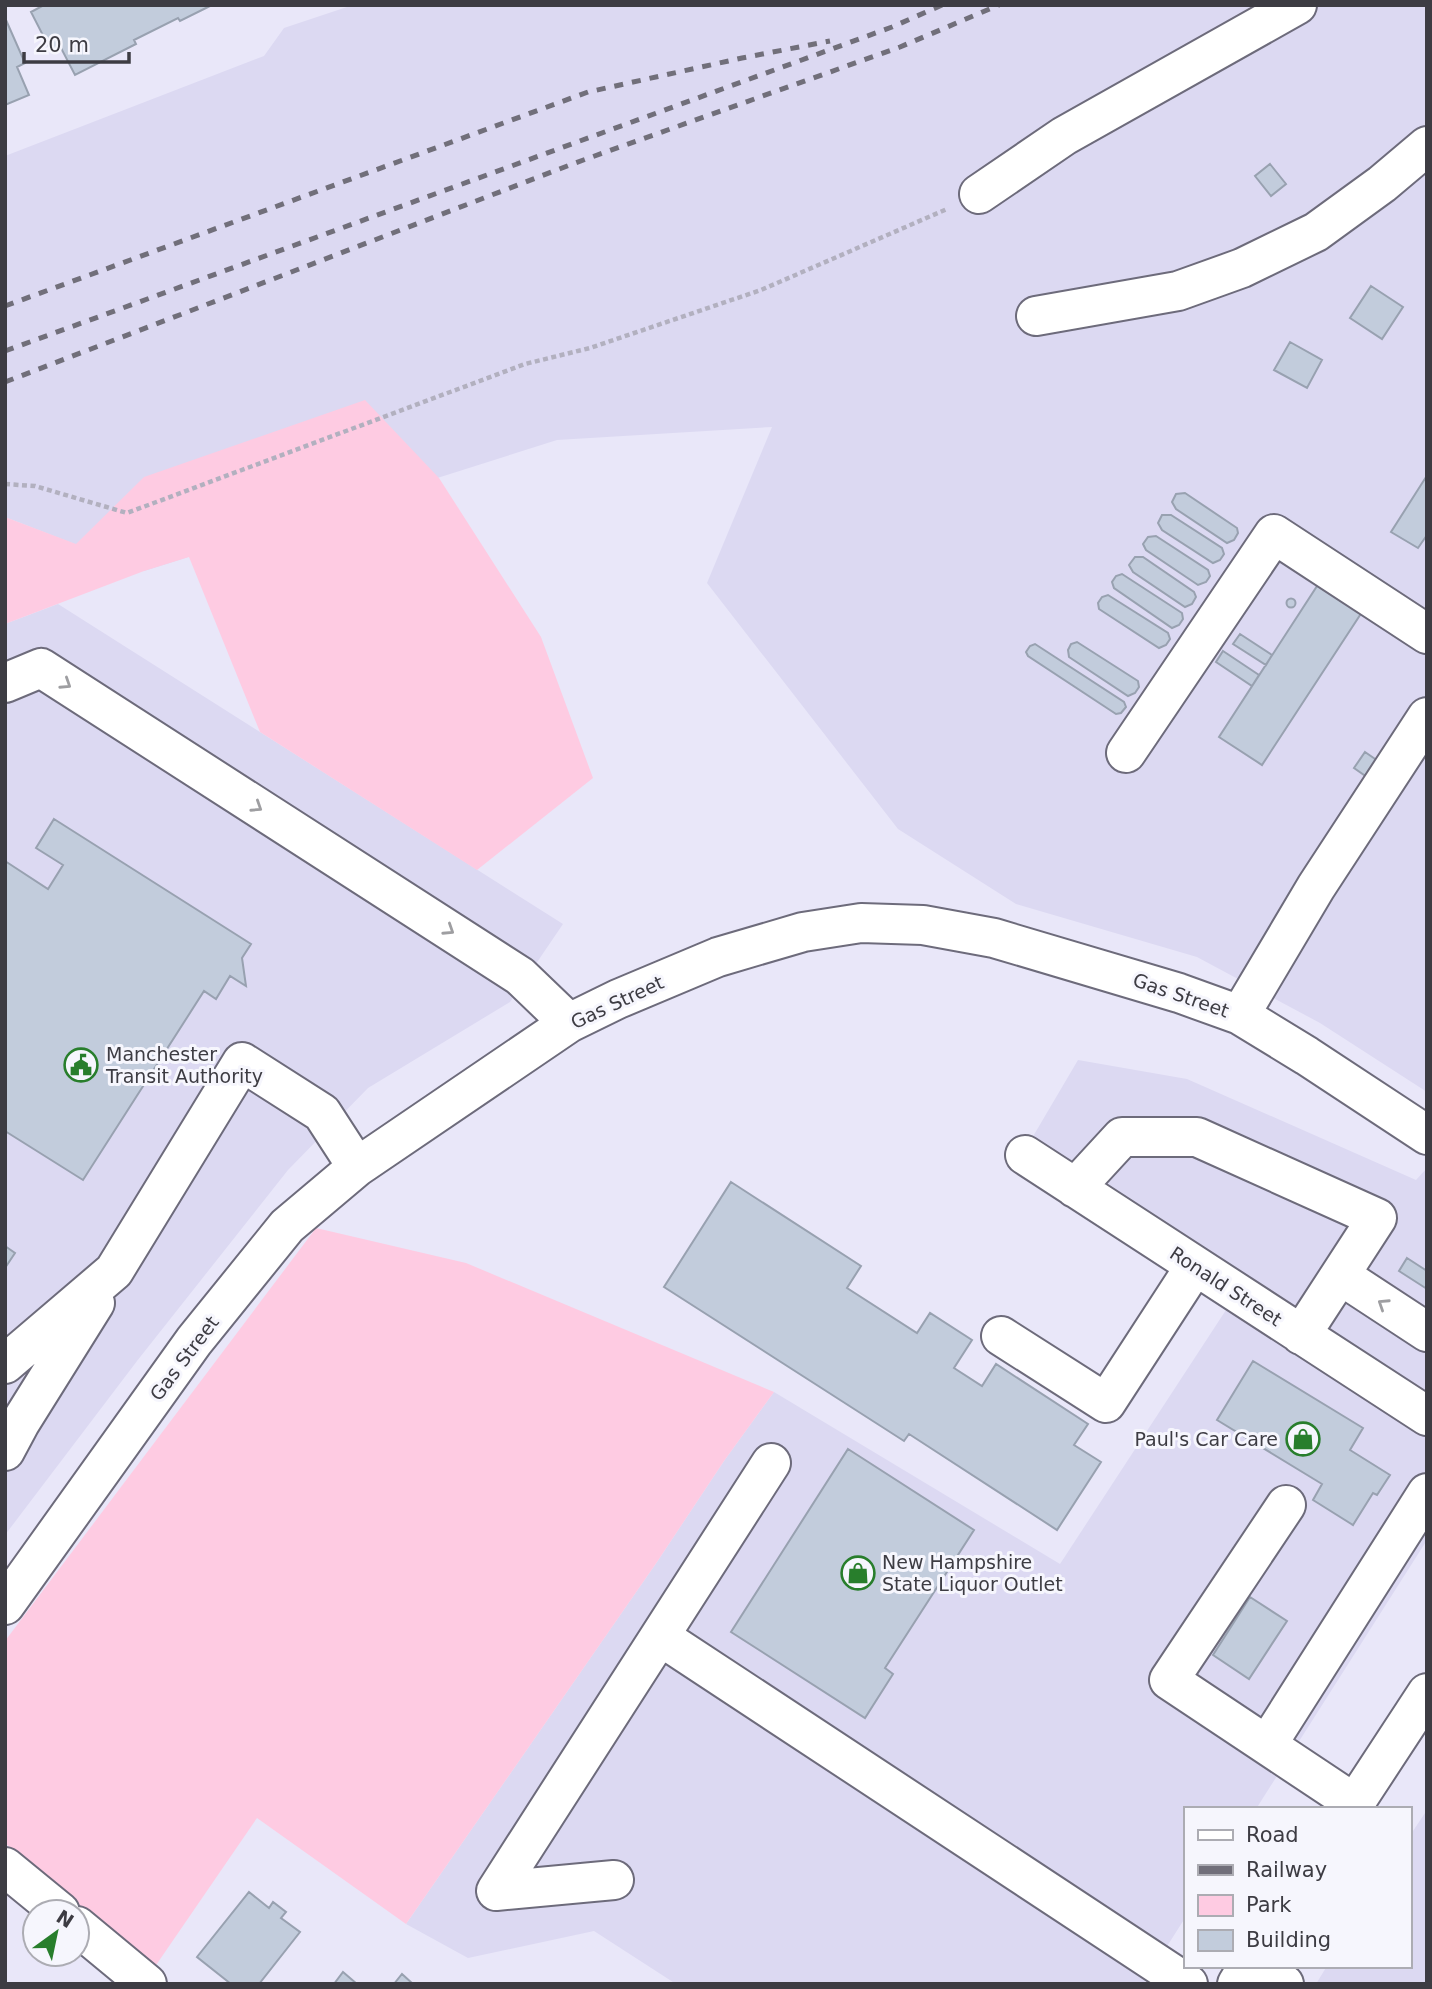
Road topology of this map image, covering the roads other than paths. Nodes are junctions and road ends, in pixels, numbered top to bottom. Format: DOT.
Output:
graph roads {
  1 [pos="1297,5"];
  2 [pos="1427,146"];
  3 [pos="979,194"];
  4 [pos="1036,316"];
  5 [pos="1427,634"];
  6 [pos="5,683"];
  7 [pos="1427,718"];
  8 [pos="1126,753"];
  9 [pos="1240,1015"];
  10 [pos="569,1023"];
  11 [pos="1427,1135"];
  12 [pos="1025,1155"];
  13 [pos="357,1167"];
  14 [pos="1076,1188"];
  15 [pos="1195,1266"];
  16 [pos="114,1271"];
  17 [pos="1340,1275"];
  18 [pos="1427,1332"];
  19 [pos="1301,1335"];
  20 [pos="1001,1336"];
  21 [pos="5,1364"];
  22 [pos="1427,1416"];
  23 [pos="5,1451"];
  24 [pos="771,1463"];
  25 [pos="1427,1493"];
  26 [pos="1286,1505"];
  27 [pos="5,1605"];
  28 [pos="661,1637"];
  29 [pos="1427,1693"];
  30 [pos="1267,1745"];
  31 [pos="1353,1806"];
  32 [pos="5,1867"];
  33 [pos="614,1880"];
  34 [pos="43,1898"];
  35 [pos="91,1938"];
  36 [pos="1247,1968"];
  37 [pos="1260,1968"];
  38 [pos="147,1984"];
  39 [pos="1188,1984"];
  40 [pos="1237,1984"];
  41 [pos="1284,1984"];
  1 -- 3 [label="street"];
  2 -- 4 [label="street"];
  5 -- 8 [label="street"];
  6 -- 10 [label="street, one-way"];
  7 -- 9 [label="street"];
  9 -- 10 [label="street, Gas Street"];
  9 -- 11 [label="street, Gas Street"];
  10 -- 13 [label="street, Gas Street"];
  12 -- 14 [label="street, Ronald Street"];
  13 -- 16 [label="street"];
  13 -- 27 [label="street, Gas Street"];
  14 -- 15 [label="street, Ronald Street"];
  14 -- 17 [label="street"];
  15 -- 19 [label="street, Ronald Street"];
  15 -- 20 [label="street"];
  16 -- 21 [label="street"];
  16 -- 23 [label="street"];
  18 -- 17 [label="street, one-way"];
  17 -- 19 [label="street"];
  19 -- 22 [label="street, Ronald Street"];
  24 -- 28 [label="street"];
  25 -- 30 [label="street"];
  26 -- 30 [label="street"];
  28 -- 33 [label="street"];
  28 -- 39 [label="street"];
  29 -- 31 [label="street"];
  30 -- 31 [label="street"];
  32 -- 34 [label="street"];
  35 -- 38 [label="street"];
  36 -- 40 [label="street"];
  37 -- 41 [label="street"];
}
